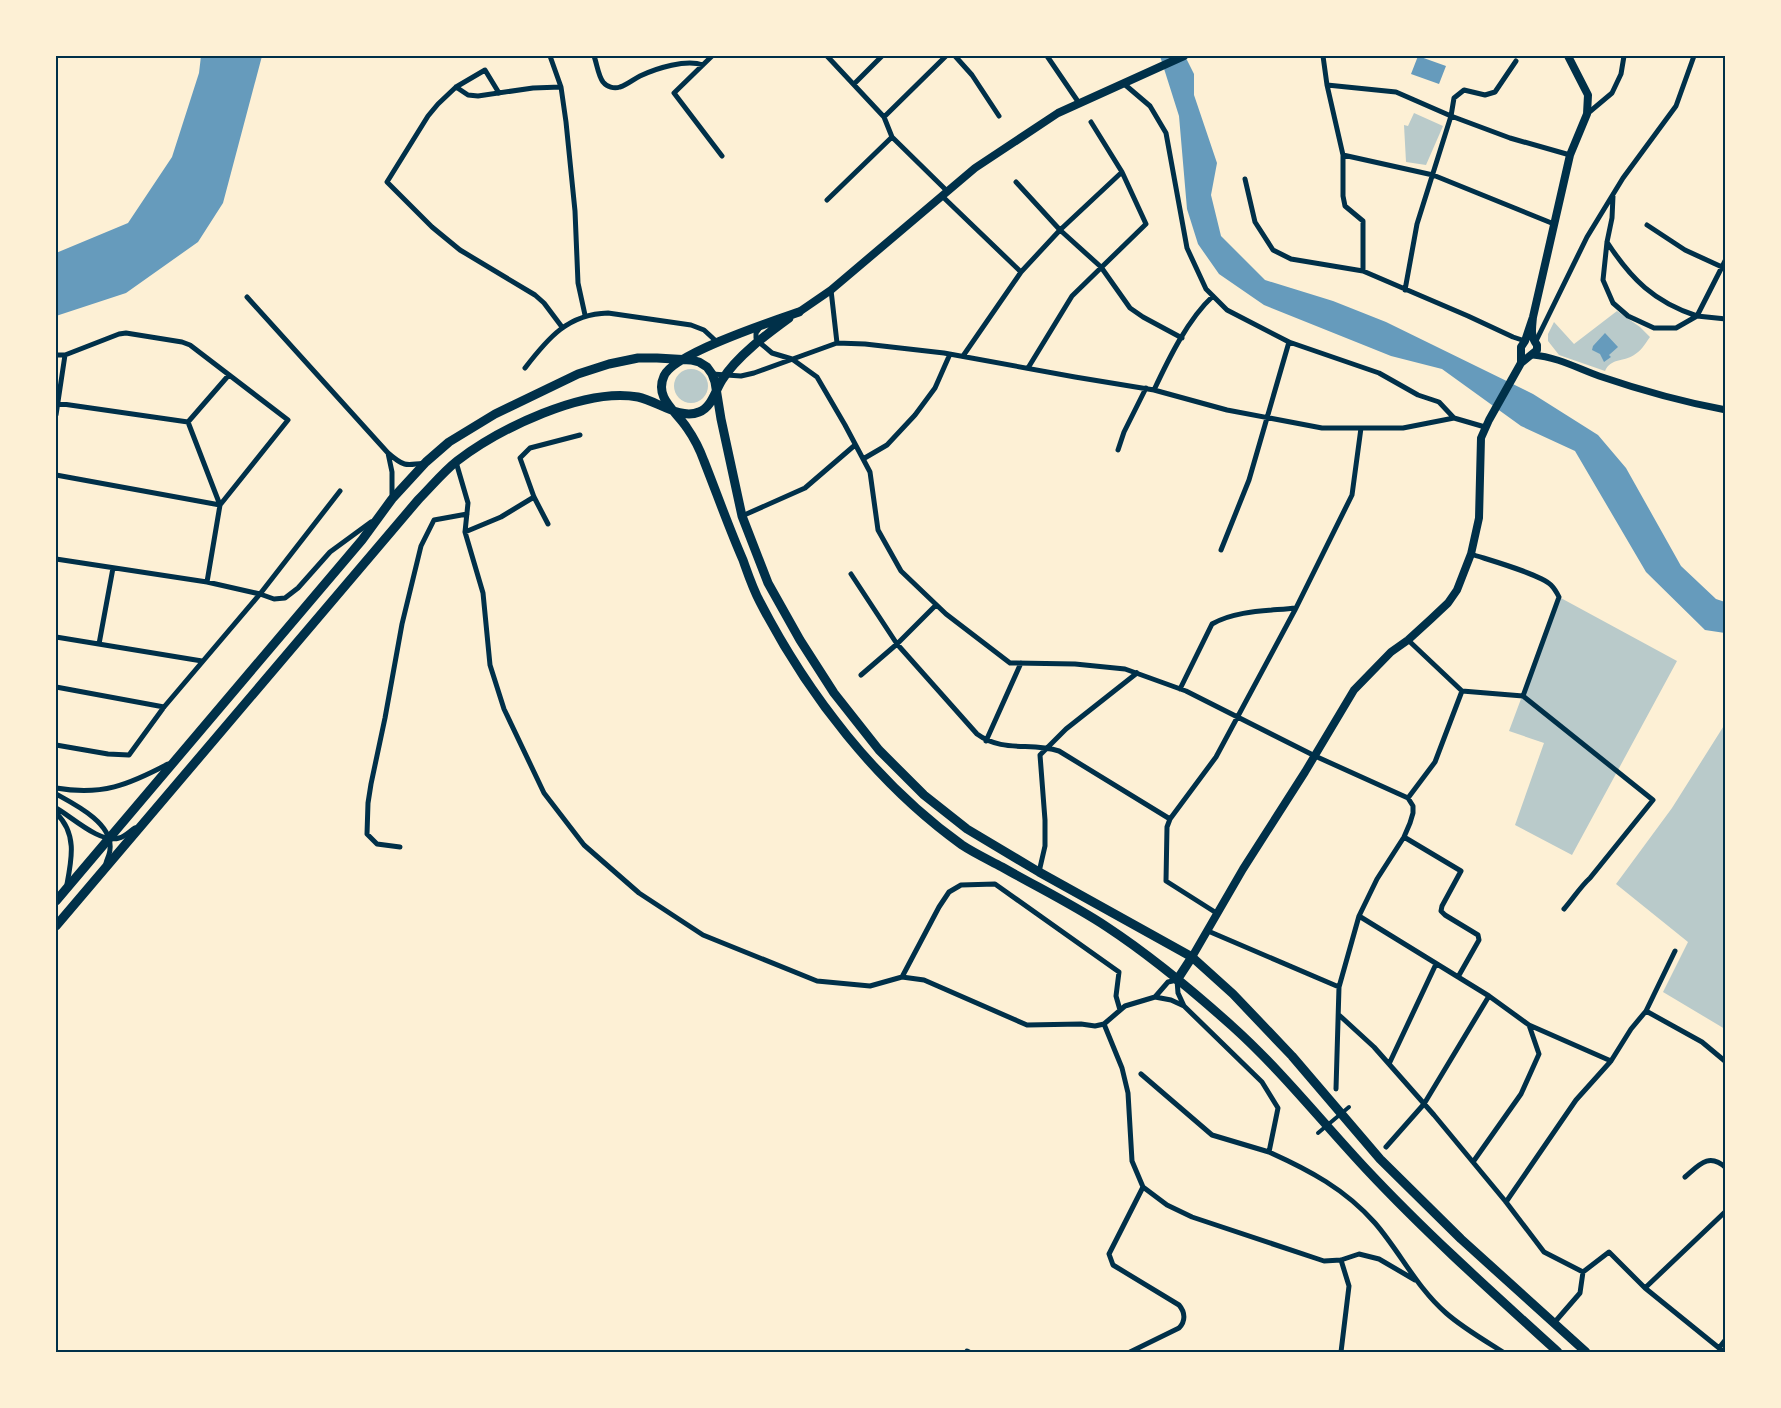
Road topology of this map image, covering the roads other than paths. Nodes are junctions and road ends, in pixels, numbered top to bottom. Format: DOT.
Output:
graph roads {
  1 [pos="550,56"];
  2 [pos="594,56"];
  3 [pos="712,56"];
  4 [pos="827,56"];
  5 [pos="882,56"];
  6 [pos="946,56"];
  7 [pos="955,56"];
  8 [pos="1047,56"];
  9 [pos="1184,56"];
  10 [pos="1323,56"];
  11 [pos="1568,56"];
  12 [pos="1624,56"];
  13 [pos="1694,56"];
  14 [pos="1516,62"];
  15 [pos="703,65"];
  16 [pos="1123,82"];
  17 [pos="854,84"];
  18 [pos="1327,85"];
  19 [pos="456,87"];
  20 [pos="561,87"];
  21 [pos="499,93"];
  22 [pos="1588,95"];
  23 [pos="1602,100"];
  24 [pos="1079,103"];
  25 [pos="1587,114"];
  26 [pos="999,116"];
  27 [pos="1451,116"];
  28 [pos="884,117"];
  29 [pos="1091,122"];
  30 [pos="892,137"];
  31 [pos="1343,155"];
  32 [pos="1570,155"];
  33 [pos="722,156"];
  34 [pos="1122,172"];
  35 [pos="1433,175"];
  36 [pos="1245,179"];
  37 [pos="1016,182"];
  38 [pos="945,193"];
  39 [pos="1613,194"];
  40 [pos="827,200"];
  41 [pos="1554,224"];
  42 [pos="1647,225"];
  43 [pos="1060,230"];
  44 [pos="1607,242"];
  45 [pos="1725,259"];
  46 [pos="1101,267"];
  47 [pos="1722,267"];
  48 [pos="1363,271"];
  49 [pos="1021,272"];
  50 [pos="831,290"];
  51 [pos="1405,290"];
  52 [pos="1213,296"];
  53 [pos="247,297"];
  54 [pos="799,312"];
  55 [pos="585,315"];
  56 [pos="1697,316"];
  57 [pos="1725,319"];
  58 [pos="761,326"];
  59 [pos="562,327"];
  60 [pos="1182,338"];
  61 [pos="717,342"];
  62 [pos="1289,342"];
  63 [pos="837,343"];
  64 [pos="1529,344"];
  65 [pos="762,345"];
  66 [pos="950,354"];
  67 [pos="56,355"];
  68 [pos="64,355"];
  69 [pos="1532,355"];
  70 [pos="963,356"];
  71 [pos="1548,356"];
  72 [pos="792,359"];
  73 [pos="682,361"];
  74 [pos="1521,363"];
  75 [pos="525,368"];
  76 [pos="1028,368"];
  77 [pos="712,374"];
  78 [pos="228,375"];
  79 [pos="725,376"];
  80 [pos="1146,388"];
  81 [pos="1154,390"];
  82 [pos="716,391"];
  83 [pos="57,403"];
  84 [pos="673,410"];
  85 [pos="1725,410"];
  86 [pos="56,415"];
  87 [pos="1267,418"];
  88 [pos="1454,418"];
  89 [pos="188,422"];
  90 [pos="1487,424"];
  91 [pos="1361,428"];
  92 [pos="580,435"];
  93 [pos="855,445"];
  94 [pos="1118,450"];
  95 [pos="388,453"];
  96 [pos="863,459"];
  97 [pos="426,462"];
  98 [pos="456,462"];
  99 [pos="56,475"];
  100 [pos="340,491"];
  101 [pos="534,496"];
  102 [pos="392,499"];
  103 [pos="220,505"];
  104 [pos="467,514"];
  105 [pos="380,516"];
  106 [pos="742,516"];
  107 [pos="548,524"];
  108 [pos="465,532"];
  109 [pos="1221,550"];
  110 [pos="1471,554"];
  111 [pos="56,559"];
  112 [pos="113,568"];
  113 [pos="851,574"];
  114 [pos="207,582"];
  115 [pos="260,594"];
  116 [pos="936,605"];
  117 [pos="1296,608"];
  118 [pos="56,637"];
  119 [pos="1408,640"];
  120 [pos="99,644"];
  121 [pos="897,644"];
  122 [pos="202,661"];
  123 [pos="1021,663"];
  124 [pos="1137,674"];
  125 [pos="861,675"];
  126 [pos="56,687"];
  127 [pos="1180,689"];
  128 [pos="1462,691"];
  129 [pos="1522,696"];
  130 [pos="164,707"];
  131 [pos="1238,718"];
  132 [pos="986,741"];
  133 [pos="56,745"];
  134 [pos="1047,747"];
  135 [pos="1315,756"];
  136 [pos="175,761"];
  137 [pos="56,788"];
  138 [pos="56,794"];
  139 [pos="1408,798"];
  140 [pos="56,808"];
  141 [pos="56,813"];
  142 [pos="1170,819"];
  143 [pos="142,825"];
  144 [pos="1404,837"];
  145 [pos="109,839"];
  146 [pos="400,847"];
  147 [pos="105,868"];
  148 [pos="1039,872"];
  149 [pos="67,889"];
  150 [pos="56,901"];
  151 [pos="1564,909"];
  152 [pos="1218,914"];
  153 [pos="1359,916"];
  154 [pos="56,926"];
  155 [pos="1208,931"];
  156 [pos="1675,951"];
  157 [pos="1192,957"];
  158 [pos="1436,964"];
  159 [pos="902,977"];
  160 [pos="1458,977"];
  161 [pos="1177,980"];
  162 [pos="1339,987"];
  163 [pos="1489,996"];
  164 [pos="1155,997"];
  165 [pos="1184,1006"];
  166 [pos="1120,1010"];
  167 [pos="1646,1011"];
  168 [pos="1339,1015"];
  169 [pos="1104,1023"];
  170 [pos="1529,1025"];
  171 [pos="1611,1061"];
  172 [pos="1725,1062"];
  173 [pos="1389,1064"];
  174 [pos="1141,1074"];
  175 [pos="1336,1089"];
  176 [pos="1424,1104"];
  177 [pos="1349,1107"];
  178 [pos="1318,1133"];
  179 [pos="1386,1147"];
  180 [pos="1269,1152"];
  181 [pos="1473,1162"];
  182 [pos="1724,1165"];
  183 [pos="1685,1177"];
  184 [pos="1143,1187"];
  185 [pos="1506,1202"];
  186 [pos="1725,1211"];
  187 [pos="1341,1260"];
  188 [pos="1583,1272"];
  189 [pos="1419,1283"];
  190 [pos="1645,1288"];
  191 [pos="1554,1323"];
  192 [pos="1725,1339"];
  193 [pos="1719,1348"];
  194 [pos="1130,1353"];
  195 [pos="1341,1353"];
  196 [pos="1503,1353"];
  197 [pos="1558,1353"];
  198 [pos="1586,1353"];
  199 [pos="1725,1353"];
  1 -- 20 [label="street"];
  2 -- 15 [label="street"];
  3 -- 15 [label="street"];
  4 -- 17 [label="street"];
  5 -- 17 [label="street"];
  6 -- 28 [label="street"];
  7 -- 26 [label="street"];
  8 -- 24 [label="street"];
  9 -- 16 [label="main road"];
  10 -- 18 [label="street"];
  11 -- 22 [label="main road"];
  12 -- 23 [label="street"];
  13 -- 39 [label="street"];
  14 -- 27 [label="street"];
  15 -- 33 [label="street"];
  16 -- 24 [label="main road"];
  16 -- 52 [label="street"];
  17 -- 28 [label="street"];
  18 -- 27 [label="street"];
  18 -- 31 [label="street"];
  19 -- 21 [label="street"];
  19 -- 21 [label="street"];
  19 -- 59 [label="street"];
  20 -- 21 [label="street"];
  20 -- 55 [label="street"];
  22 -- 23 [label="street"];
  22 -- 25 [label="main road"];
  23 -- 25 [label="street"];
  24 -- 38 [label="main road"];
  25 -- 32 [label="main road"];
  27 -- 32 [label="street"];
  27 -- 35 [label="street"];
  28 -- 30 [label="street"];
  29 -- 34 [label="street"];
  30 -- 38 [label="street"];
  30 -- 40 [label="street"];
  31 -- 35 [label="street"];
  31 -- 48 [label="street"];
  32 -- 41 [label="main road"];
  34 -- 43 [label="street"];
  34 -- 46 [label="street"];
  35 -- 41 [label="street"];
  35 -- 51 [label="street"];
  36 -- 48 [label="street"];
  37 -- 43 [label="street"];
  38 -- 49 [label="street"];
  38 -- 50 [label="main road"];
  39 -- 44 [label="street"];
  39 -- 64 [label="street"];
  41 -- 64 [label="main road"];
  42 -- 47 [label="street"];
  43 -- 46 [label="street"];
  43 -- 49 [label="street"];
  44 -- 56 [label="street"];
  44 -- 56 [label="street"];
  45 -- 47 [label="street"];
  46 -- 60 [label="street"];
  46 -- 76 [label="street"];
  47 -- 56 [label="street"];
  48 -- 51 [label="street"];
  49 -- 70 [label="street"];
  50 -- 54 [label="main road"];
  50 -- 63 [label="street"];
  51 -- 64 [label="street"];
  52 -- 60 [label="street"];
  52 -- 62 [label="street"];
  53 -- 95 [label="street"];
  54 -- 58 [label="highway"];
  54 -- 65 [label="highway"];
  55 -- 59 [label="street"];
  55 -- 61 [label="street"];
  56 -- 57 [label="street"];
  58 -- 61 [label="highway"];
  58 -- 65 [label="street"];
  59 -- 75 [label="street"];
  60 -- 81 [label="street"];
  61 -- 73 [label="highway"];
  62 -- 87 [label="street"];
  62 -- 88 [label="street"];
  63 -- 66 [label="street"];
  63 -- 72 [label="street"];
  64 -- 69 [label="main road"];
  64 -- 69 [label="main road"];
  64 -- 71 [label="street"];
  64 -- 74 [label="main road"];
  65 -- 72 [label="street"];
  65 -- 79 [label="highway"];
  66 -- 70 [label="street"];
  66 -- 96 [label="street"];
  67 -- 68 [label="street"];
  68 -- 78 [label="street"];
  68 -- 83 [label="street"];
  69 -- 71 [label="street"];
  69 -- 74 [label="main road"];
  70 -- 76 [label="street"];
  71 -- 85 [label="street"];
  72 -- 79 [label="street"];
  72 -- 93 [label="street"];
  73 -- 77 [label="highway"];
  73 -- 84 [label="highway"];
  73 -- 97 [label="highway"];
  74 -- 90 [label="main road"];
  76 -- 80 [label="street"];
  77 -- 79 [label="street"];
  77 -- 82 [label="highway"];
  78 -- 89 [label="street"];
  78 -- 103 [label="street"];
  79 -- 82 [label="highway"];
  80 -- 81 [label="street"];
  80 -- 94 [label="street"];
  81 -- 87 [label="street"];
  82 -- 84 [label="highway"];
  82 -- 106 [label="highway"];
  83 -- 86 [label="street"];
  83 -- 89 [label="street"];
  84 -- 98 [label="highway"];
  84 -- 161 [label="highway"];
  87 -- 91 [label="street"];
  87 -- 109 [label="street"];
  88 -- 90 [label="street"];
  88 -- 91 [label="street"];
  89 -- 103 [label="street"];
  90 -- 110 [label="main road"];
  91 -- 117 [label="street"];
  92 -- 101 [label="street"];
  93 -- 96 [label="street"];
  93 -- 106 [label="street"];
  95 -- 97 [label="street"];
  95 -- 102 [label="street"];
  96 -- 116 [label="street"];
  97 -- 102 [label="highway"];
  98 -- 104 [label="street"];
  98 -- 143 [label="highway"];
  99 -- 103 [label="street"];
  100 -- 115 [label="street"];
  101 -- 107 [label="street"];
  101 -- 108 [label="street"];
  102 -- 105 [label="highway"];
  103 -- 114 [label="street"];
  104 -- 108 [label="street"];
  104 -- 146 [label="street"];
  105 -- 115 [label="street"];
  105 -- 136 [label="highway"];
  106 -- 148 [label="highway"];
  108 -- 159 [label="street"];
  110 -- 119 [label="main road"];
  110 -- 129 [label="street"];
  111 -- 112 [label="street"];
  112 -- 114 [label="street"];
  112 -- 120 [label="street"];
  113 -- 121 [label="street"];
  114 -- 115 [label="street"];
  115 -- 122 [label="street"];
  116 -- 121 [label="street"];
  116 -- 123 [label="street"];
  117 -- 127 [label="street"];
  117 -- 131 [label="street"];
  118 -- 120 [label="street"];
  119 -- 128 [label="street"];
  119 -- 135 [label="main road"];
  120 -- 122 [label="street"];
  121 -- 125 [label="street"];
  121 -- 132 [label="street"];
  122 -- 130 [label="street"];
  123 -- 124 [label="street"];
  123 -- 132 [label="street"];
  124 -- 127 [label="street"];
  124 -- 134 [label="street"];
  126 -- 130 [label="street"];
  127 -- 131 [label="street"];
  128 -- 129 [label="street"];
  128 -- 139 [label="street"];
  129 -- 151 [label="street"];
  130 -- 133 [label="street"];
  131 -- 135 [label="street"];
  131 -- 142 [label="street"];
  132 -- 134 [label="street"];
  134 -- 142 [label="street"];
  134 -- 148 [label="street"];
  135 -- 139 [label="street"];
  135 -- 152 [label="main road"];
  136 -- 137 [label="street"];
  136 -- 145 [label="highway"];
  138 -- 145 [label="street"];
  139 -- 144 [label="street"];
  140 -- 145 [label="street"];
  141 -- 149 [label="street"];
  142 -- 152 [label="street"];
  143 -- 145 [label="street"];
  143 -- 147 [label="highway"];
  144 -- 153 [label="street"];
  144 -- 160 [label="street"];
  145 -- 147 [label="street"];
  145 -- 149 [label="highway"];
  147 -- 154 [label="highway"];
  148 -- 157 [label="highway"];
  149 -- 150 [label="highway"];
  152 -- 155 [label="main road"];
  153 -- 158 [label="street"];
  153 -- 162 [label="street"];
  155 -- 157 [label="main road"];
  155 -- 162 [label="street"];
  156 -- 167 [label="street"];
  157 -- 161 [label="highway"];
  157 -- 191 [label="highway"];
  158 -- 160 [label="street"];
  158 -- 173 [label="street"];
  159 -- 166 [label="street"];
  159 -- 169 [label="street"];
  160 -- 163 [label="street"];
  161 -- 164 [label="street"];
  161 -- 165 [label="street"];
  161 -- 197 [label="highway"];
  162 -- 168 [label="street"];
  163 -- 170 [label="street"];
  163 -- 176 [label="street"];
  164 -- 165 [label="street"];
  164 -- 166 [label="street"];
  165 -- 180 [label="street"];
  166 -- 169 [label="street"];
  167 -- 171 [label="street"];
  167 -- 172 [label="street"];
  168 -- 173 [label="street"];
  168 -- 175 [label="street"];
  169 -- 184 [label="street"];
  170 -- 171 [label="street"];
  170 -- 181 [label="street"];
  171 -- 185 [label="street"];
  173 -- 176 [label="street"];
  174 -- 180 [label="street"];
  176 -- 179 [label="street"];
  176 -- 181 [label="street"];
  177 -- 178 [label="street"];
  180 -- 189 [label="street"];
  181 -- 185 [label="street"];
  182 -- 183 [label="street"];
  184 -- 187 [label="street"];
  184 -- 194 [label="street"];
  185 -- 188 [label="street"];
  186 -- 190 [label="street"];
  187 -- 189 [label="street"];
  187 -- 195 [label="street"];
  188 -- 190 [label="street"];
  188 -- 191 [label="street"];
  189 -- 196 [label="street"];
  190 -- 193 [label="street"];
  191 -- 198 [label="highway"];
  192 -- 193 [label="street"];
  193 -- 199 [label="street"];
}
